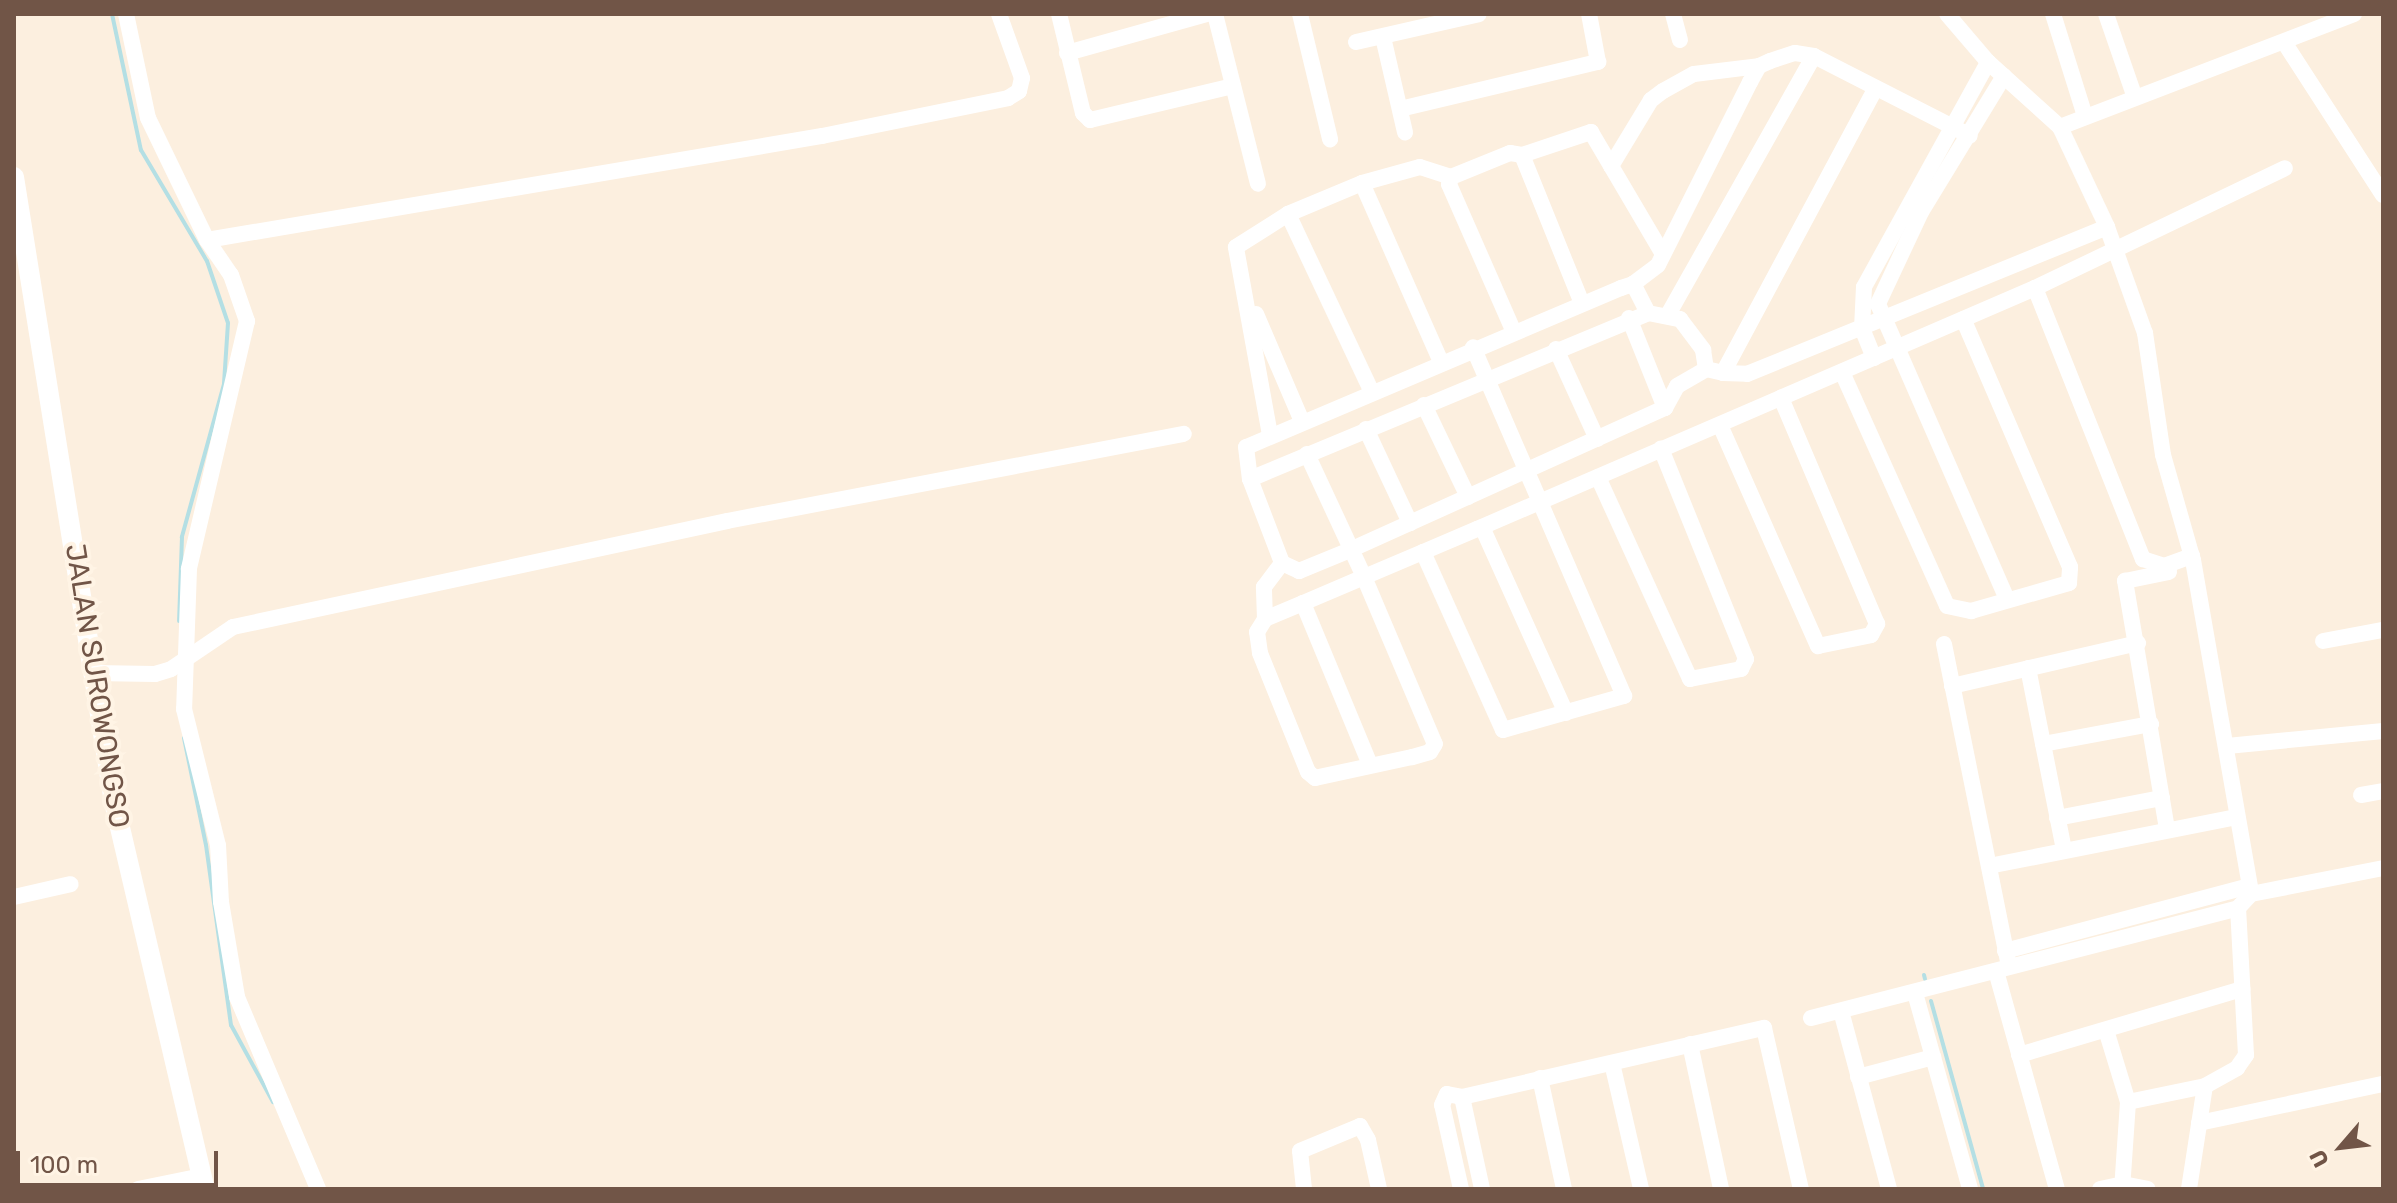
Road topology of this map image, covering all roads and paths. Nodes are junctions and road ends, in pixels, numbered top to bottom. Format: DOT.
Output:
graph roads {
  1 [pos="126,14"];
  2 [pos="999,14"];
  3 [pos="1059,14"];
  4 [pos="1207,14"];
  5 [pos="1215,14"];
  6 [pos="1300,14"];
  7 [pos="1479,14"];
  8 [pos="1589,14"];
  9 [pos="1673,14"];
  10 [pos="1947,14"];
  11 [pos="2053,14"];
  12 [pos="2106,14"];
  13 [pos="2354,14"];
  14 [pos="1383,37"];
  15 [pos="1680,40"];
  16 [pos="1356,42"];
  17 [pos="2284,42"];
  18 [pos="1067,53"];
  19 [pos="1814,56"];
  20 [pos="1988,62"];
  21 [pos="1759,66"];
  22 [pos="2004,76"];
  23 [pos="1233,86"];
  24 [pos="1876,88"];
  25 [pos="2134,95"];
  26 [pos="1400,109"];
  27 [pos="2085,116"];
  28 [pos="1952,125"];
  29 [pos="2060,127"];
  30 [pos="1405,132"];
  31 [pos="1970,136"];
  32 [pos="1330,139"];
  33 [pos="1522,155"];
  34 [pos="1611,166"];
  35 [pos="2285,168"];
  36 [pos="14,177"];
  37 [pos="1451,177"];
  38 [pos="1362,183"];
  39 [pos="1258,184"];
  40 [pos="2383,195"];
  41 [pos="1288,214"];
  42 [pos="2107,227"];
  43 [pos="212,239"];
  44 [pos="2115,250"];
  45 [pos="1663,254"];
  46 [pos="21,258"];
  47 [pos="1633,284"];
  48 [pos="2035,288"];
  49 [pos="1246,289"];
  50 [pos="1581,301"];
  51 [pos="1648,313"];
  52 [pos="1669,313"];
  53 [pos="1629,318"];
  54 [pos="1963,319"];
  55 [pos="1881,321"];
  56 [pos="1862,329"];
  57 [pos="1513,330"];
  58 [pos="1473,347"];
  59 [pos="1895,348"];
  60 [pos="1556,349"];
  61 [pos="1874,358"];
  62 [pos="1440,360"];
  63 [pos="1715,371"];
  64 [pos="1842,372"];
  65 [pos="1487,379"];
  66 [pos="1371,390"];
  67 [pos="1781,398"];
  68 [pos="1424,405"];
  69 [pos="1665,408"];
  70 [pos="1301,419"];
  71 [pos="1720,425"];
  72 [pos="1366,429"];
  73 [pos="1184,434"];
  74 [pos="1270,435"];
  75 [pos="1597,439"];
  76 [pos="1661,449"];
  77 [pos="1307,454"];
  78 [pos="1528,470"];
  79 [pos="1598,477"];
  80 [pos="1250,479"];
  81 [pos="1468,497"];
  82 [pos="1543,500"];
  83 [pos="1410,523"];
  84 [pos="1482,527"];
  85 [pos="1350,550"];
  86 [pos="1423,552"];
  87 [pos="2193,562"];
  88 [pos="1282,563"];
  89 [pos="1364,577"];
  90 [pos="2007,599"];
  91 [pos="1303,603"];
  92 [pos="1265,619"];
  93 [pos="2383,630"];
  94 [pos="2323,641"];
  95 [pos="2138,643"];
  96 [pos="1944,644"];
  97 [pos="180,663"];
  98 [pos="2028,668"];
  99 [pos="93,673"];
  100 [pos="1952,686"];
  101 [pos="1566,713"];
  102 [pos="2151,724"];
  103 [pos="2383,731"];
  104 [pos="2043,744"];
  105 [pos="2227,746"];
  106 [pos="1370,765"];
  107 [pos="2383,791"];
  108 [pos="2361,795"];
  109 [pos="2162,798"];
  110 [pos="2237,817"];
  111 [pos="2057,818"];
  112 [pos="2167,829"];
  113 [pos="2064,850"];
  114 [pos="1989,866"];
  115 [pos="2383,868"];
  116 [pos="71,884"];
  117 [pos="2250,890"];
  118 [pos="14,897"];
  119 [pos="2238,908"];
  120 [pos="2003,963"];
  121 [pos="2242,989"];
  122 [pos="1915,993"];
  123 [pos="1841,1011"];
  124 [pos="1811,1018"];
  125 [pos="2106,1030"];
  126 [pos="1690,1044"];
  127 [pos="2019,1055"];
  128 [pos="1933,1057"];
  129 [pos="1612,1063"];
  130 [pos="1858,1077"];
  131 [pos="1540,1078"];
  132 [pos="2383,1084"];
  133 [pos="2205,1086"];
  134 [pos="1462,1097"];
  135 [pos="2128,1102"];
  136 [pos="2199,1123"];
  137 [pos="204,1182"];
  138 [pos="2123,1186"];
  139 [pos="138,1189"];
  140 [pos="318,1189"];
  141 [pos="1304,1189"];
  142 [pos="1379,1189"];
  143 [pos="1461,1189"];
  144 [pos="1482,1189"];
  145 [pos="1564,1189"];
  146 [pos="1641,1189"];
  147 [pos="1721,1189"];
  148 [pos="1801,1189"];
  149 [pos="1889,1189"];
  150 [pos="1970,1189"];
  151 [pos="2057,1189"];
  152 [pos="2100,1189"];
  153 [pos="2148,1189"];
  154 [pos="2189,1189"];
  1 -- 43 [label="street"];
  2 -- 43 [label="street"];
  3 -- 18 [label="street"];
  4 -- 18 [label="street"];
  5 -- 23 [label="street"];
  6 -- 32 [label="street"];
  7 -- 14 [label="street"];
  8 -- 26 [label="street"];
  9 -- 15 [label="street"];
  10 -- 20 [label="street"];
  11 -- 27 [label="street"];
  12 -- 25 [label="street"];
  13 -- 17 [label="street"];
  14 -- 16 [label="street"];
  14 -- 26 [label="street"];
  17 -- 25 [label="street"];
  17 -- 40 [label="street"];
  18 -- 23 [label="street"];
  19 -- 21 [label="street"];
  19 -- 24 [label="street"];
  19 -- 52 [label="street"];
  20 -- 22 [label="street"];
  20 -- 28 [label="street"];
  21 -- 34 [label="street"];
  21 -- 45 [label="street"];
  22 -- 29 [label="street"];
  22 -- 31 [label="street"];
  23 -- 39 [label="street"];
  24 -- 28 [label="street"];
  24 -- 63 [label="street"];
  25 -- 27 [label="street"];
  26 -- 30 [label="street"];
  27 -- 29 [label="street"];
  28 -- 31 [label="street"];
  28 -- 56 [label="street"];
  29 -- 42 [label="street"];
  31 -- 55 [label="street"];
  33 -- 34 [label="street"];
  33 -- 37 [label="street"];
  33 -- 50 [label="street"];
  34 -- 45 [label="street"];
  35 -- 44 [label="street"];
  36 -- 46 [label="street, JALAN SUROWONGSO"];
  37 -- 38 [label="street"];
  37 -- 57 [label="street"];
  38 -- 41 [label="street"];
  38 -- 62 [label="street"];
  41 -- 49 [label="street"];
  41 -- 66 [label="street"];
  42 -- 44 [label="street"];
  42 -- 55 [label="street"];
  43 -- 97 [label="street"];
  44 -- 48 [label="street"];
  44 -- 87 [label="street"];
  45 -- 47 [label="street"];
  46 -- 99 [label="street, JALAN SUROWONGSO"];
  47 -- 50 [label="street"];
  47 -- 51 [label="street"];
  48 -- 54 [label="street"];
  48 -- 87 [label="street"];
  49 -- 70 [label="street"];
  49 -- 74 [label="street"];
  50 -- 57 [label="street"];
  51 -- 52 [label="street"];
  51 -- 53 [label="street"];
  52 -- 63 [label="street"];
  53 -- 60 [label="street"];
  53 -- 69 [label="street"];
  54 -- 59 [label="street"];
  54 -- 90 [label="street"];
  55 -- 56 [label="street"];
  55 -- 59 [label="street"];
  56 -- 61 [label="street"];
  56 -- 63 [label="street"];
  57 -- 58 [label="street"];
  58 -- 62 [label="street"];
  58 -- 65 [label="street"];
  59 -- 61 [label="street"];
  59 -- 90 [label="street"];
  60 -- 65 [label="street"];
  60 -- 75 [label="street"];
  61 -- 64 [label="street"];
  62 -- 66 [label="street"];
  63 -- 69 [label="street"];
  64 -- 67 [label="street"];
  64 -- 90 [label="street"];
  65 -- 68 [label="street"];
  65 -- 78 [label="street"];
  66 -- 70 [label="street"];
  67 -- 71 [label="street"];
  67 -- 71 [label="street"];
  68 -- 72 [label="street"];
  68 -- 81 [label="street"];
  69 -- 75 [label="street"];
  70 -- 74 [label="street"];
  71 -- 76 [label="street"];
  72 -- 77 [label="street"];
  72 -- 83 [label="street"];
  73 -- 97 [label="street"];
  74 -- 80 [label="street"];
  75 -- 78 [label="street"];
  76 -- 79 [label="street"];
  76 -- 79 [label="street"];
  77 -- 80 [label="street"];
  77 -- 85 [label="street"];
  78 -- 81 [label="street"];
  78 -- 82 [label="street"];
  79 -- 82 [label="street"];
  80 -- 88 [label="street"];
  81 -- 83 [label="street"];
  82 -- 84 [label="street"];
  82 -- 101 [label="street"];
  83 -- 85 [label="street"];
  84 -- 86 [label="street"];
  84 -- 101 [label="street"];
  85 -- 88 [label="street"];
  85 -- 89 [label="street"];
  86 -- 89 [label="street"];
  86 -- 101 [label="street"];
  87 -- 95 [label="street"];
  87 -- 105 [label="street"];
  88 -- 92 [label="street"];
  89 -- 91 [label="street"];
  89 -- 106 [label="street"];
  91 -- 92 [label="street"];
  91 -- 106 [label="street"];
  92 -- 106 [label="street"];
  93 -- 94 [label="street"];
  95 -- 98 [label="street"];
  95 -- 102 [label="street"];
  96 -- 100 [label="street"];
  97 -- 99 [label="street"];
  97 -- 140 [label="street"];
  98 -- 100 [label="street"];
  98 -- 104 [label="street"];
  99 -- 137 [label="street, JALAN SUROWONGSO"];
  100 -- 114 [label="street"];
  102 -- 104 [label="street"];
  102 -- 109 [label="street"];
  103 -- 105 [label="street"];
  104 -- 111 [label="street"];
  105 -- 110 [label="street"];
  107 -- 108 [label="street"];
  109 -- 111 [label="street"];
  109 -- 112 [label="street"];
  110 -- 112 [label="street"];
  110 -- 117 [label="street"];
  111 -- 113 [label="street"];
  112 -- 113 [label="street"];
  113 -- 114 [label="street"];
  114 -- 120 [label="street"];
  115 -- 117 [label="street"];
  116 -- 118 [label="street"];
  117 -- 119 [label="street"];
  117 -- 120 [label="street"];
  119 -- 120 [label="street"];
  119 -- 121 [label="street"];
  120 -- 122 [label="street"];
  120 -- 127 [label="street"];
  121 -- 125 [label="street"];
  121 -- 133 [label="street"];
  122 -- 123 [label="street"];
  122 -- 128 [label="street"];
  123 -- 124 [label="street"];
  123 -- 130 [label="street"];
  125 -- 127 [label="street"];
  125 -- 135 [label="street"];
  126 -- 129 [label="street"];
  126 -- 147 [label="street"];
  126 -- 148 [label="street"];
  127 -- 151 [label="street"];
  128 -- 130 [label="street"];
  128 -- 150 [label="street"];
  129 -- 131 [label="street"];
  129 -- 146 [label="street"];
  130 -- 149 [label="street"];
  131 -- 134 [label="street"];
  131 -- 145 [label="street"];
  132 -- 136 [label="street"];
  133 -- 135 [label="street"];
  133 -- 136 [label="street"];
  134 -- 143 [label="street"];
  134 -- 144 [label="street"];
  135 -- 138 [label="street"];
  136 -- 154 [label="street"];
  137 -- 139 [label="street"];
  138 -- 152 [label="street"];
  138 -- 153 [label="street"];
  141 -- 142 [label="street"];
}
